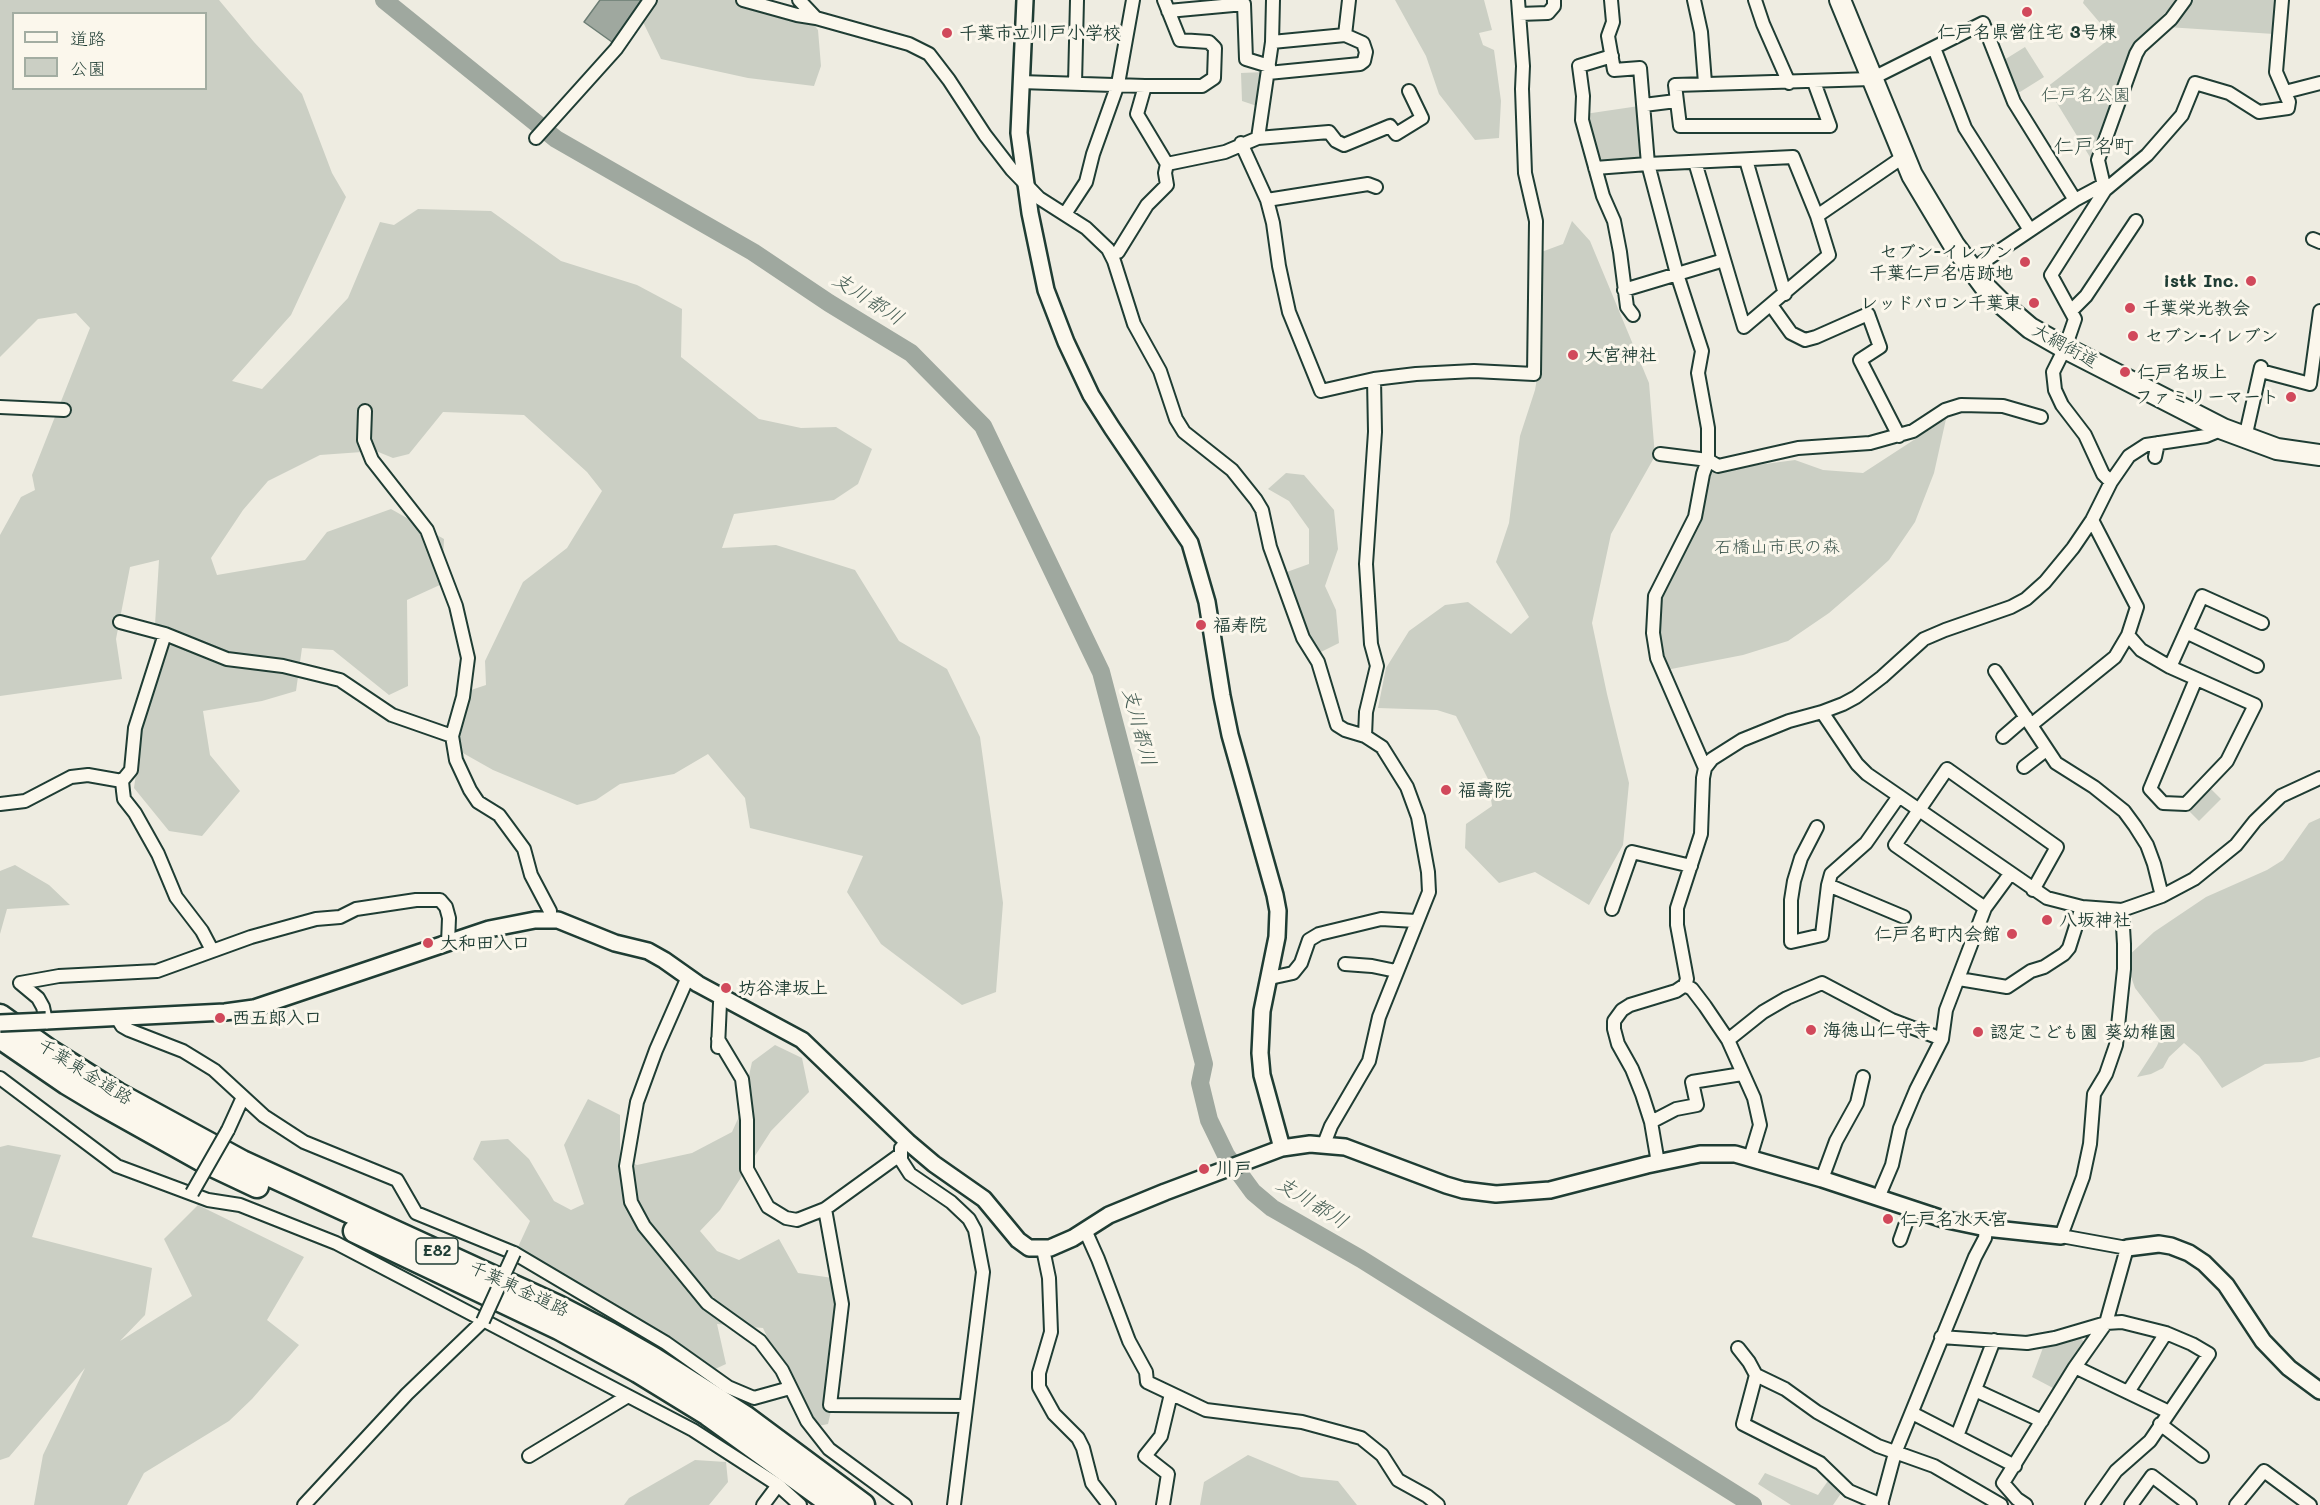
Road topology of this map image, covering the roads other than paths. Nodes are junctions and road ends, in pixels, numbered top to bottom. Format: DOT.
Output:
graph roads {
  1 [pos="650,0"];
  2 [pos="743,0"];
  3 [pos="799,0"];
  4 [pos="1026,0"];
  5 [pos="1077,0"];
  6 [pos="1133,0"];
  7 [pos="1273,0"];
  8 [pos="1349,0"];
  9 [pos="1518,0"];
  10 [pos="1554,0"];
  11 [pos="1611,0"];
  12 [pos="1694,0"];
  13 [pos="1755,0"];
  14 [pos="1840,0"];
  15 [pos="2186,0"];
  16 [pos="2282,0"];
  17 [pos="1216,4"];
  18 [pos="1166,6"];
  19 [pos="1519,14"];
  20 [pos="816,18"];
  21 [pos="1345,35"];
  22 [pos="1272,42"];
  23 [pos="1934,48"];
  24 [pos="1612,57"];
  25 [pos="1269,70"];
  26 [pos="1871,79"];
  27 [pos="1020,82"];
  28 [pos="1814,82"];
  29 [pos="1705,83"];
  30 [pos="1789,83"];
  31 [pos="2320,83"];
  32 [pos="1075,84"];
  33 [pos="1118,84"];
  34 [pos="1145,86"];
  35 [pos="1408,92"];
  36 [pos="2285,92"];
  37 [pos="1676,101"];
  38 [pos="1644,105"];
  39 [pos="536,138"];
  40 [pos="1258,138"];
  41 [pos="1241,144"];
  42 [pos="1903,156"];
  43 [pos="1746,160"];
  44 [pos="1695,162"];
  45 [pos="1167,164"];
  46 [pos="1648,164"];
  47 [pos="1595,168"];
  48 [pos="1026,185"];
  49 [pos="1376,186"];
  50 [pos="2104,188"];
  51 [pos="1266,200"];
  52 [pos="2075,200"];
  53 [pos="1065,214"];
  54 [pos="1817,216"];
  55 [pos="2136,221"];
  56 [pos="2030,230"];
  57 [pos="1118,252"];
  58 [pos="1724,260"];
  59 [pos="1971,270"];
  60 [pos="1677,274"];
  61 [pos="1624,290"];
  62 [pos="1785,294"];
  63 [pos="1771,305"];
  64 [pos="2072,310"];
  65 [pos="2320,311"];
  66 [pos="1633,315"];
  67 [pos="2065,348"];
  68 [pos="1374,379"];
  69 [pos="0,407"];
  70 [pos="64,410"];
  71 [pos="365,411"];
  72 [pos="2041,417"];
  73 [pos="2223,429"];
  74 [pos="1899,436"];
  75 [pos="2245,438"];
  76 [pos="2158,443"];
  77 [pos="1660,454"];
  78 [pos="2320,455"];
  79 [pos="2155,457"];
  80 [pos="1708,460"];
  81 [pos="2111,482"];
  82 [pos="2092,520"];
  83 [pos="120,622"];
  84 [pos="2262,623"];
  85 [pos="2186,632"];
  86 [pos="165,634"];
  87 [pos="2128,635"];
  88 [pos="2257,666"];
  89 [pos="2170,667"];
  90 [pos="1995,671"];
  91 [pos="2196,679"];
  92 [pos="1822,712"];
  93 [pos="2028,721"];
  94 [pos="452,736"];
  95 [pos="1365,736"];
  96 [pos="2003,737"];
  97 [pos="2046,750"];
  98 [pos="1705,768"];
  99 [pos="2024,768"];
  100 [pos="2320,778"];
  101 [pos="122,781"];
  102 [pos="1899,795"];
  103 [pos="0,804"];
  104 [pos="1920,809"];
  105 [pos="1817,827"];
  106 [pos="1691,866"];
  107 [pos="2010,874"];
  108 [pos="1828,885"];
  109 [pos="2033,890"];
  110 [pos="2162,896"];
  111 [pos="2082,907"];
  112 [pos="1985,908"];
  113 [pos="1612,909"];
  114 [pos="2122,910"];
  115 [pos="1904,918"];
  116 [pos="550,920"];
  117 [pos="1416,921"];
  118 [pos="448,943"];
  119 [pos="212,950"];
  120 [pos="1345,964"];
  121 [pos="1396,971"];
  122 [pos="688,977"];
  123 [pos="1270,978"];
  124 [pos="1959,979"];
  125 [pos="1685,984"];
  126 [pos="722,997"];
  127 [pos="0,1016"];
  128 [pos="117,1018"];
  129 [pos="46,1021"];
  130 [pos="0,1023"];
  131 [pos="1942,1039"];
  132 [pos="3,1040"];
  133 [pos="1728,1040"];
  134 [pos="1742,1074"];
  135 [pos="1863,1077"];
  136 [pos="0,1078"];
  137 [pos="243,1097"];
  138 [pos="1651,1122"];
  139 [pos="1324,1144"];
  140 [pos="904,1148"];
  141 [pos="1282,1148"];
  142 [pos="1750,1158"];
  143 [pos="1658,1163"];
  144 [pos="1822,1179"];
  145 [pos="192,1193"];
  146 [pos="1878,1198"];
  147 [pos="825,1209"];
  148 [pos="1911,1209"];
  149 [pos="1986,1228"];
  150 [pos="1085,1230"];
  151 [pos="2061,1236"];
  152 [pos="1900,1240"];
  153 [pos="2127,1248"];
  154 [pos="1043,1249"];
  155 [pos="514,1253"];
  156 [pos="483,1321"];
  157 [pos="2106,1323"];
  158 [pos="2166,1333"];
  159 [pos="1941,1337"];
  160 [pos="1994,1340"];
  161 [pos="1738,1348"];
  162 [pos="2075,1366"];
  163 [pos="1756,1375"];
  164 [pos="790,1388"];
  165 [pos="1975,1390"];
  166 [pos="2320,1390"];
  167 [pos="2128,1392"];
  168 [pos="1171,1394"];
  169 [pos="628,1396"];
  170 [pos="965,1406"];
  171 [pos="2169,1412"];
  172 [pos="1912,1413"];
  173 [pos="2042,1421"];
  174 [pos="2160,1424"];
  175 [pos="1957,1436"];
  176 [pos="1895,1453"];
  177 [pos="528,1456"];
  178 [pos="2202,1456"];
  179 [pos="2014,1466"];
  180 [pos="778,1485"];
  181 [pos="304,1505"];
  182 [pos="763,1505"];
  183 [pos="800,1505"];
  184 [pos="834,1505"];
  185 [pos="863,1505"];
  186 [pos="905,1505"];
  187 [pos="954,1505"];
  188 [pos="1108,1505"];
  189 [pos="1163,1505"];
  190 [pos="1438,1505"];
  191 [pos="1881,1505"];
  192 [pos="2001,1505"];
  193 [pos="2026,1505"];
  194 [pos="2092,1505"];
  195 [pos="2131,1505"];
  196 [pos="2190,1505"];
  197 [pos="2236,1505"];
  198 [pos="2310,1505"];
  1 -- 39 [label="street"];
  2 -- 20 [label="street"];
  3 -- 20 [label="street"];
  4 -- 27 [label="street"];
  5 -- 32 [label="street"];
  6 -- 33 [label="street"];
  7 -- 22 [label="street"];
  8 -- 21 [label="street"];
  9 -- 19 [label="street"];
  10 -- 19 [label="street"];
  11 -- 24 [label="street"];
  12 -- 29 [label="street"];
  13 -- 30 [label="street"];
  14 -- 26 [label="main road, 大網街道"];
  15 -- 50 [label="street"];
  16 -- 36 [label="street"];
  17 -- 18 [label="street"];
  17 -- 25 [label="street"];
  18 -- 34 [label="street"];
  19 -- 68 [label="street"];
  20 -- 48 [label="street"];
  21 -- 22 [label="street"];
  21 -- 25 [label="street"];
  22 -- 25 [label="street"];
  23 -- 26 [label="street"];
  23 -- 52 [label="street"];
  23 -- 56 [label="street"];
  24 -- 38 [label="street"];
  24 -- 47 [label="street"];
  25 -- 40 [label="street"];
  26 -- 28 [label="street"];
  26 -- 42 [label="main road, 大網街道"];
  27 -- 32 [label="street"];
  27 -- 48 [label="street"];
  28 -- 30 [label="street"];
  28 -- 37 [label="street"];
  29 -- 30 [label="street"];
  29 -- 37 [label="street"];
  31 -- 36 [label="street"];
  32 -- 33 [label="street"];
  33 -- 34 [label="street"];
  33 -- 53 [label="street"];
  34 -- 45 [label="street"];
  35 -- 40 [label="street"];
  36 -- 50 [label="street"];
  37 -- 38 [label="street"];
  38 -- 46 [label="street"];
  40 -- 41 [label="street"];
  41 -- 45 [label="street"];
  41 -- 51 [label="street"];
  42 -- 54 [label="street"];
  42 -- 59 [label="main road, 大網街道"];
  43 -- 44 [label="street"];
  43 -- 54 [label="street"];
  43 -- 62 [label="street"];
  44 -- 46 [label="street"];
  44 -- 58 [label="street"];
  45 -- 57 [label="street"];
  46 -- 47 [label="street"];
  46 -- 60 [label="street"];
  47 -- 61 [label="street"];
  48 -- 53 [label="street"];
  48 -- 123 [label="street"];
  49 -- 51 [label="street"];
  50 -- 52 [label="street"];
  50 -- 64 [label="street"];
  51 -- 68 [label="street"];
  52 -- 56 [label="street"];
  53 -- 95 [label="street"];
  54 -- 62 [label="street"];
  55 -- 64 [label="street"];
  56 -- 59 [label="street"];
  58 -- 60 [label="street"];
  58 -- 63 [label="street"];
  59 -- 67 [label="main road, 大網街道"];
  60 -- 61 [label="street"];
  60 -- 80 [label="street"];
  61 -- 66 [label="street"];
  62 -- 63 [label="street"];
  63 -- 74 [label="street"];
  64 -- 67 [label="street"];
  65 -- 75 [label="street"];
  67 -- 73 [label="main road, 大網街道"];
  67 -- 81 [label="street"];
  68 -- 95 [label="street"];
  69 -- 70 [label="street"];
  71 -- 94 [label="street"];
  72 -- 74 [label="street"];
  73 -- 75 [label="main road, 大網街道"];
  73 -- 76 [label="street"];
  74 -- 80 [label="street"];
  75 -- 78 [label="main road, 大網街道"];
  76 -- 79 [label="street"];
  76 -- 81 [label="street"];
  77 -- 80 [label="street"];
  80 -- 98 [label="street"];
  81 -- 82 [label="street"];
  82 -- 87 [label="street"];
  82 -- 92 [label="street"];
  83 -- 86 [label="street"];
  84 -- 85 [label="street"];
  85 -- 88 [label="street"];
  85 -- 89 [label="street"];
  86 -- 94 [label="street"];
  86 -- 101 [label="street"];
  87 -- 89 [label="street"];
  87 -- 93 [label="street"];
  89 -- 91 [label="street"];
  90 -- 93 [label="street"];
  91 -- 91 [label="street"];
  92 -- 98 [label="street"];
  92 -- 102 [label="street"];
  93 -- 96 [label="street"];
  93 -- 97 [label="street"];
  94 -- 116 [label="street"];
  95 -- 117 [label="street"];
  97 -- 99 [label="street"];
  97 -- 110 [label="street"];
  98 -- 106 [label="street"];
  100 -- 110 [label="street"];
  101 -- 103 [label="street"];
  101 -- 119 [label="street"];
  102 -- 104 [label="street"];
  102 -- 108 [label="street"];
  104 -- 107 [label="street"];
  104 -- 109 [label="street"];
  104 -- 112 [label="street"];
  105 -- 108 [label="street"];
  106 -- 113 [label="street"];
  106 -- 125 [label="street"];
  107 -- 109 [label="street"];
  107 -- 112 [label="street"];
  108 -- 115 [label="street"];
  109 -- 111 [label="street"];
  110 -- 114 [label="street"];
  111 -- 114 [label="street"];
  111 -- 124 [label="street"];
  112 -- 124 [label="street"];
  114 -- 151 [label="street"];
  116 -- 118 [label="street"];
  116 -- 122 [label="street"];
  117 -- 121 [label="street"];
  117 -- 123 [label="street"];
  118 -- 119 [label="street"];
  118 -- 128 [label="street"];
  119 -- 129 [label="street"];
  120 -- 121 [label="street"];
  121 -- 139 [label="street"];
  122 -- 126 [label="street"];
  122 -- 164 [label="street"];
  123 -- 141 [label="street"];
  124 -- 131 [label="street"];
  125 -- 133 [label="street"];
  125 -- 138 [label="street"];
  126 -- 140 [label="street"];
  126 -- 147 [label="street"];
  127 -- 185 [label="highway, 千葉東金道路 / E82"];
  128 -- 129 [label="street"];
  128 -- 137 [label="street"];
  129 -- 130 [label="street, bridge"];
  131 -- 133 [label="street"];
  131 -- 146 [label="street"];
  132 -- 184 [label="highway, 千葉東金道路 / E82"];
  133 -- 134 [label="street"];
  134 -- 138 [label="street"];
  134 -- 142 [label="street"];
  135 -- 144 [label="street"];
  136 -- 145 [label="street"];
  137 -- 145 [label="street, bridge"];
  137 -- 155 [label="street"];
  138 -- 143 [label="street"];
  139 -- 141 [label="street"];
  139 -- 143 [label="street"];
  140 -- 147 [label="street"];
  140 -- 154 [label="street"];
  140 -- 170 [label="street"];
  141 -- 150 [label="street"];
  142 -- 143 [label="street"];
  142 -- 144 [label="street"];
  144 -- 146 [label="street"];
  145 -- 156 [label="street"];
  146 -- 148 [label="street"];
  147 -- 170 [label="street"];
  148 -- 149 [label="street"];
  148 -- 152 [label="street"];
  149 -- 151 [label="street"];
  149 -- 159 [label="street"];
  150 -- 154 [label="street"];
  150 -- 168 [label="street"];
  151 -- 153 [label="street"];
  153 -- 157 [label="street"];
  153 -- 166 [label="street"];
  154 -- 188 [label="street"];
  155 -- 156 [label="street, bridge"];
  155 -- 164 [label="street"];
  156 -- 169 [label="street"];
  156 -- 181 [label="street"];
  157 -- 158 [label="street"];
  157 -- 160 [label="street"];
  157 -- 162 [label="street"];
  158 -- 167 [label="street"];
  158 -- 171 [label="street"];
  159 -- 160 [label="street"];
  159 -- 172 [label="street"];
  160 -- 165 [label="street"];
  161 -- 163 [label="street"];
  162 -- 167 [label="street"];
  162 -- 173 [label="street"];
  163 -- 176 [label="street"];
  163 -- 191 [label="street"];
  164 -- 186 [label="street"];
  165 -- 173 [label="street"];
  165 -- 175 [label="street"];
  167 -- 171 [label="street"];
  168 -- 189 [label="street"];
  168 -- 190 [label="street"];
  169 -- 177 [label="street"];
  169 -- 180 [label="street"];
  170 -- 187 [label="street"];
  171 -- 174 [label="street"];
  172 -- 175 [label="street"];
  172 -- 176 [label="street"];
  173 -- 179 [label="street"];
  174 -- 178 [label="street"];
  174 -- 194 [label="street"];
  175 -- 179 [label="street"];
  176 -- 191 [label="street"];
  176 -- 192 [label="street"];
  179 -- 193 [label="street"];
  180 -- 182 [label="street"];
  180 -- 183 [label="street"];
  195 -- 196 [label="street"];
  197 -- 198 [label="street"];
}
